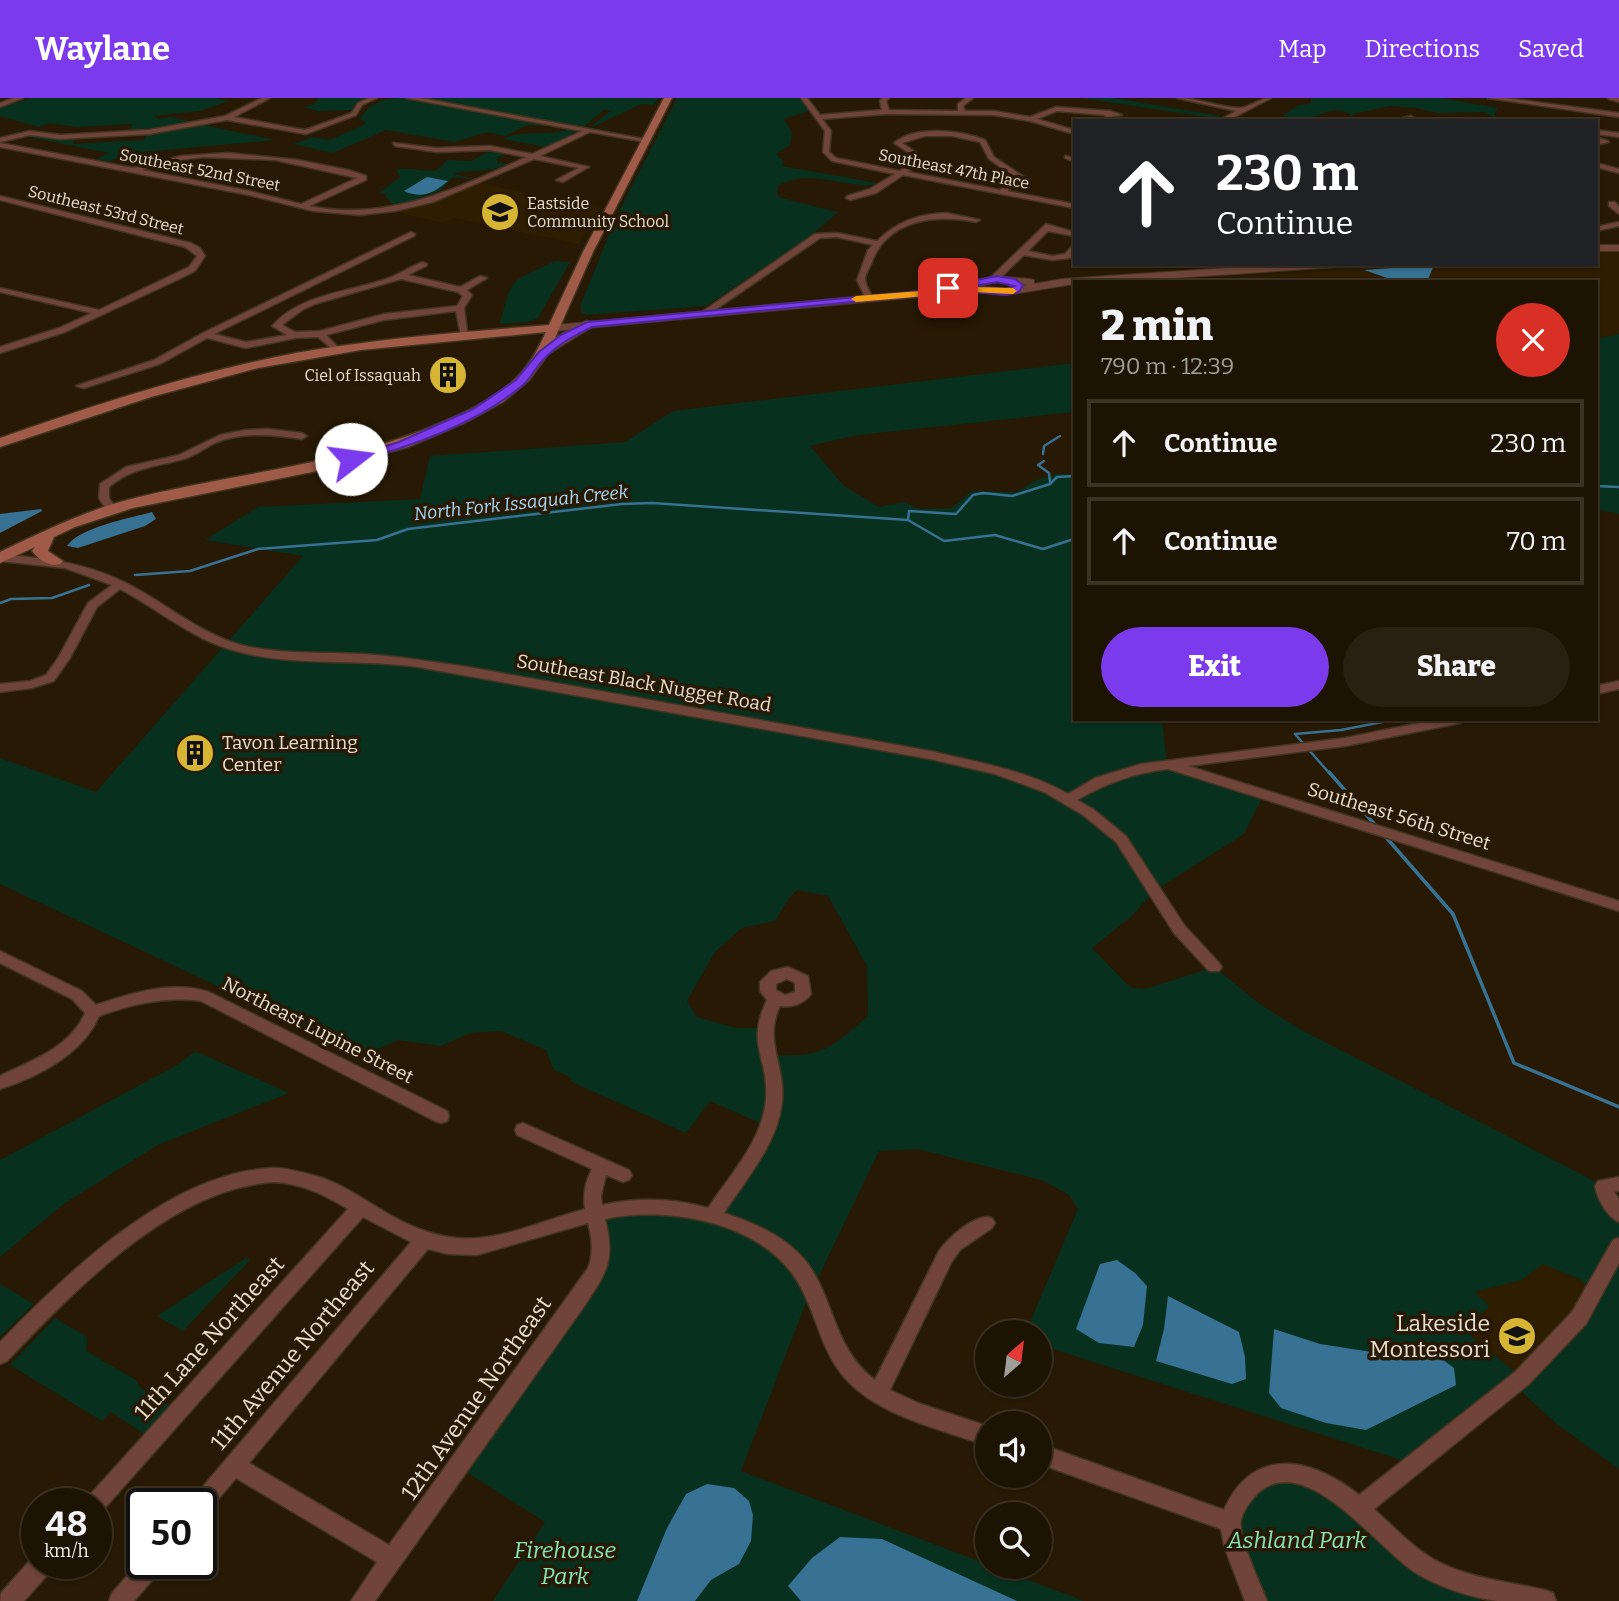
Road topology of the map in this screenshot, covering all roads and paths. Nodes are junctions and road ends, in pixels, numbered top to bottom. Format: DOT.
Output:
graph roads {
  1 [pos="20,98"];
  2 [pos="374,98"];
  3 [pos="382,98"];
  4 [pos="410,98"];
  5 [pos="668,98"];
  6 [pos="804,98"];
  7 [pos="886,98"];
  8 [pos="970,98"];
  9 [pos="1180,98"];
  10 [pos="1268,98"];
  11 [pos="1491,98"];
  12 [pos="1611,98"];
  13 [pos="264,99"];
  14 [pos="1516,100"];
  15 [pos="1619,100"];
  16 [pos="0,105"];
  17 [pos="360,107"];
  18 [pos="1240,110"];
  19 [pos="886,112"];
  20 [pos="962,113"];
  21 [pos="1108,113"];
  22 [pos="1619,115"];
  23 [pos="818,117"];
  24 [pos="227,118"];
  25 [pos="1031,119"];
  26 [pos="1224,119"];
  27 [pos="1061,129"];
  28 [pos="587,131"];
  29 [pos="1073,132"];
  30 [pos="1619,135"];
  31 [pos="1598,137"];
  32 [pos="646,140"];
  33 [pos="0,143"];
  34 [pos="395,144"];
  35 [pos="533,156"];
  36 [pos="133,171"];
  37 [pos="1619,171"];
  38 [pos="1598,172"];
  39 [pos="902,174"];
  40 [pos="561,180"];
  41 [pos="1001,192"];
  42 [pos="0,198"];
  43 [pos="850,198"];
  44 [pos="1612,204"];
  45 [pos="1071,205"];
  46 [pos="302,206"];
  47 [pos="1060,211"];
  48 [pos="1619,212"];
  49 [pos="976,220"];
  50 [pos="1619,224"];
  51 [pos="1598,229"];
  52 [pos="411,234"];
  53 [pos="1073,234"];
  54 [pos="1619,246"];
  55 [pos="1598,247"];
  56 [pos="877,248"];
  57 [pos="1073,248"];
  58 [pos="1022,252"];
  59 [pos="423,264"];
  60 [pos="1229,266"];
  61 [pos="1307,266"];
  62 [pos="1004,268"];
  63 [pos="400,276"];
  64 [pos="483,278"];
  65 [pos="1093,280"];
  66 [pos="1073,281"];
  67 [pos="1012,283"];
  68 [pos="991,284"];
  69 [pos="0,290"];
  70 [pos="461,290"];
  71 [pos="570,293"];
  72 [pos="869,298"];
  73 [pos="270,302"];
  74 [pos="460,308"];
  75 [pos="295,310"];
  76 [pos="98,312"];
  77 [pos="703,314"];
  78 [pos="590,324"];
  79 [pos="555,328"];
  80 [pos="507,332"];
  81 [pos="320,334"];
  82 [pos="206,335"];
  83 [pos="294,335"];
  84 [pos="459,336"];
  85 [pos="0,350"];
  86 [pos="337,350"];
  87 [pos="542,354"];
  88 [pos="82,386"];
  89 [pos="302,436"];
  90 [pos="0,443"];
  91 [pos="112,510"];
  92 [pos="49,533"];
  93 [pos="0,558"];
  94 [pos="55,561"];
  95 [pos="120,584"];
  96 [pos="1619,685"];
  97 [pos="0,688"];
  98 [pos="1598,690"];
  99 [pos="1450,721"];
  100 [pos="1167,764"];
  101 [pos="1069,799"];
  102 [pos="1619,906"];
  103 [pos="0,957"];
  104 [pos="1214,967"];
  105 [pos="775,999"];
  106 [pos="93,1012"];
  107 [pos="0,1083"];
  108 [pos="441,1116"];
  109 [pos="523,1130"];
  110 [pos="602,1166"];
  111 [pos="623,1175"];
  112 [pos="1619,1184"];
  113 [pos="361,1207"];
  114 [pos="1619,1214"];
  115 [pos="593,1215"];
  116 [pos="712,1217"];
  117 [pos="986,1223"];
  118 [pos="424,1240"];
  119 [pos="1619,1246"];
  120 [pos="0,1355"];
  121 [pos="878,1395"];
  122 [pos="975,1431"];
  123 [pos="1052,1458"];
  124 [pos="234,1465"];
  125 [pos="109,1488"];
  126 [pos="215,1488"];
  127 [pos="1359,1508"];
  128 [pos="1230,1522"];
  129 [pos="392,1559"];
  130 [pos="29,1579"];
  131 [pos="139,1579"];
  132 [pos="9,1601"];
  133 [pos="120,1601"];
  134 [pos="362,1601"];
  135 [pos="1255,1601"];
  136 [pos="1545,1601"];
  1 -- 16 [label="street"];
  2 -- 17 [label="street"];
  3 -- 17 [label="street"];
  4 -- 28 [label="street"];
  5 -- 32 [label="main road"];
  6 -- 23 [label="street"];
  7 -- 19 [label="street"];
  8 -- 20 [label="street"];
  9 -- 18 [label="street"];
  10 -- 18 [label="street"];
  11 -- 14 [label="street"];
  12 -- 15 [label="street"];
  13 -- 24 [label="street"];
  14 -- 22 [label="street"];
  17 -- 24 [label="street"];
  18 -- 26 [label="street"];
  19 -- 20 [label="street"];
  19 -- 23 [label="street"];
  20 -- 25 [label="street"];
  21 -- 25 [label="street"];
  23 -- 39 [label="street, Southeast 47th Place"];
  24 -- 33 [label="street"];
  25 -- 27 [label="street"];
  27 -- 29 [label="street"];
  27 -- 29 [label="street"];
  28 -- 32 [label="street"];
  28 -- 35 [label="street, Southeast 52nd Street"];
  30 -- 31 [label="street"];
  32 -- 71 [label="main road"];
  33 -- 36 [label="street, Southeast 52nd Street"];
  34 -- 35 [label="street"];
  35 -- 40 [label="street"];
  35 -- 46 [label="street, Southeast 52nd Street"];
  36 -- 46 [label="street, Southeast 52nd Street"];
  36 -- 46 [label="street"];
  37 -- 38 [label="street"];
  39 -- 41 [label="street, Southeast 47th Place"];
  39 -- 41 [label="street"];
  39 -- 43 [label="street"];
  41 -- 45 [label="street, Southeast 47th Place"];
  42 -- 76 [label="street, Southeast 53rd Street"];
  44 -- 48 [label="street"];
  45 -- 47 [label="street"];
  49 -- 56 [label="street"];
  50 -- 51 [label="street"];
  52 -- 73 [label="street"];
  53 -- 58 [label="street"];
  54 -- 55 [label="street"];
  56 -- 72 [label="street"];
  56 -- 77 [label="street"];
  57 -- 58 [label="street"];
  58 -- 62 [label="street"];
  59 -- 63 [label="street"];
  60 -- 67 [label="street"];
  61 -- 65 [label="street"];
  62 -- 67 [label="street"];
  62 -- 68 [label="street"];
  63 -- 70 [label="street"];
  63 -- 75 [label="street"];
  64 -- 70 [label="street"];
  66 -- 67 [label="street"];
  67 -- 68 [label="street"];
  68 -- 72 [label="street"];
  69 -- 76 [label="street"];
  70 -- 74 [label="street"];
  71 -- 79 [label="main road"];
  71 -- 80 [label="main road"];
  72 -- 77 [label="street"];
  73 -- 75 [label="street"];
  73 -- 82 [label="street"];
  74 -- 81 [label="street"];
  74 -- 84 [label="street"];
  75 -- 83 [label="street"];
  76 -- 85 [label="street"];
  77 -- 78 [label="street"];
  78 -- 79 [label="street"];
  78 -- 87 [label="main road"];
  79 -- 80 [label="main road"];
  79 -- 87 [label="main road"];
  80 -- 84 [label="main road"];
  81 -- 83 [label="street"];
  81 -- 86 [label="street"];
  82 -- 83 [label="street"];
  82 -- 88 [label="street"];
  84 -- 86 [label="main road"];
  86 -- 90 [label="main road"];
  87 -- 91 [label="main road"];
  89 -- 91 [label="street"];
  91 -- 92 [label="main road"];
  92 -- 93 [label="main road"];
  92 -- 94 [label="main road"];
  93 -- 94 [label="street, Southeast Black Nugget Road"];
  94 -- 95 [label="street, Southeast Black Nugget Road"];
  95 -- 97 [label="street"];
  95 -- 101 [label="street, Southeast Black Nugget Road"];
  96 -- 98 [label="street"];
  99 -- 100 [label="street"];
  100 -- 101 [label="street"];
  100 -- 102 [label="street, Southeast 56th Street"];
  101 -- 104 [label="street, Southeast Black Nugget Road"];
  103 -- 106 [label="street"];
  105 -- 116 [label="street"];
  106 -- 107 [label="street"];
  106 -- 108 [label="street, Northeast Lupine Street"];
  109 -- 110 [label="street"];
  110 -- 111 [label="street"];
  110 -- 115 [label="street, 12th Avenue Northeast"];
  112 -- 114 [label="street"];
  113 -- 118 [label="street"];
  113 -- 120 [label="street"];
  113 -- 125 [label="street, 11th Lane Northeast"];
  115 -- 116 [label="street"];
  115 -- 118 [label="street"];
  115 -- 129 [label="street, 12th Avenue Northeast"];
  116 -- 121 [label="street"];
  117 -- 121 [label="street"];
  118 -- 124 [label="street, 11th Avenue Northeast"];
  119 -- 127 [label="street"];
  121 -- 122 [label="street"];
  123 -- 128 [label="street"];
  124 -- 126 [label="street, 11th Avenue Northeast"];
  124 -- 129 [label="street"];
  127 -- 128 [label="street"];
  127 -- 136 [label="street"];
  128 -- 135 [label="street"];
  129 -- 134 [label="street, 12th Avenue Northeast"];
  130 -- 132 [label="street"];
  131 -- 133 [label="street"];
}
